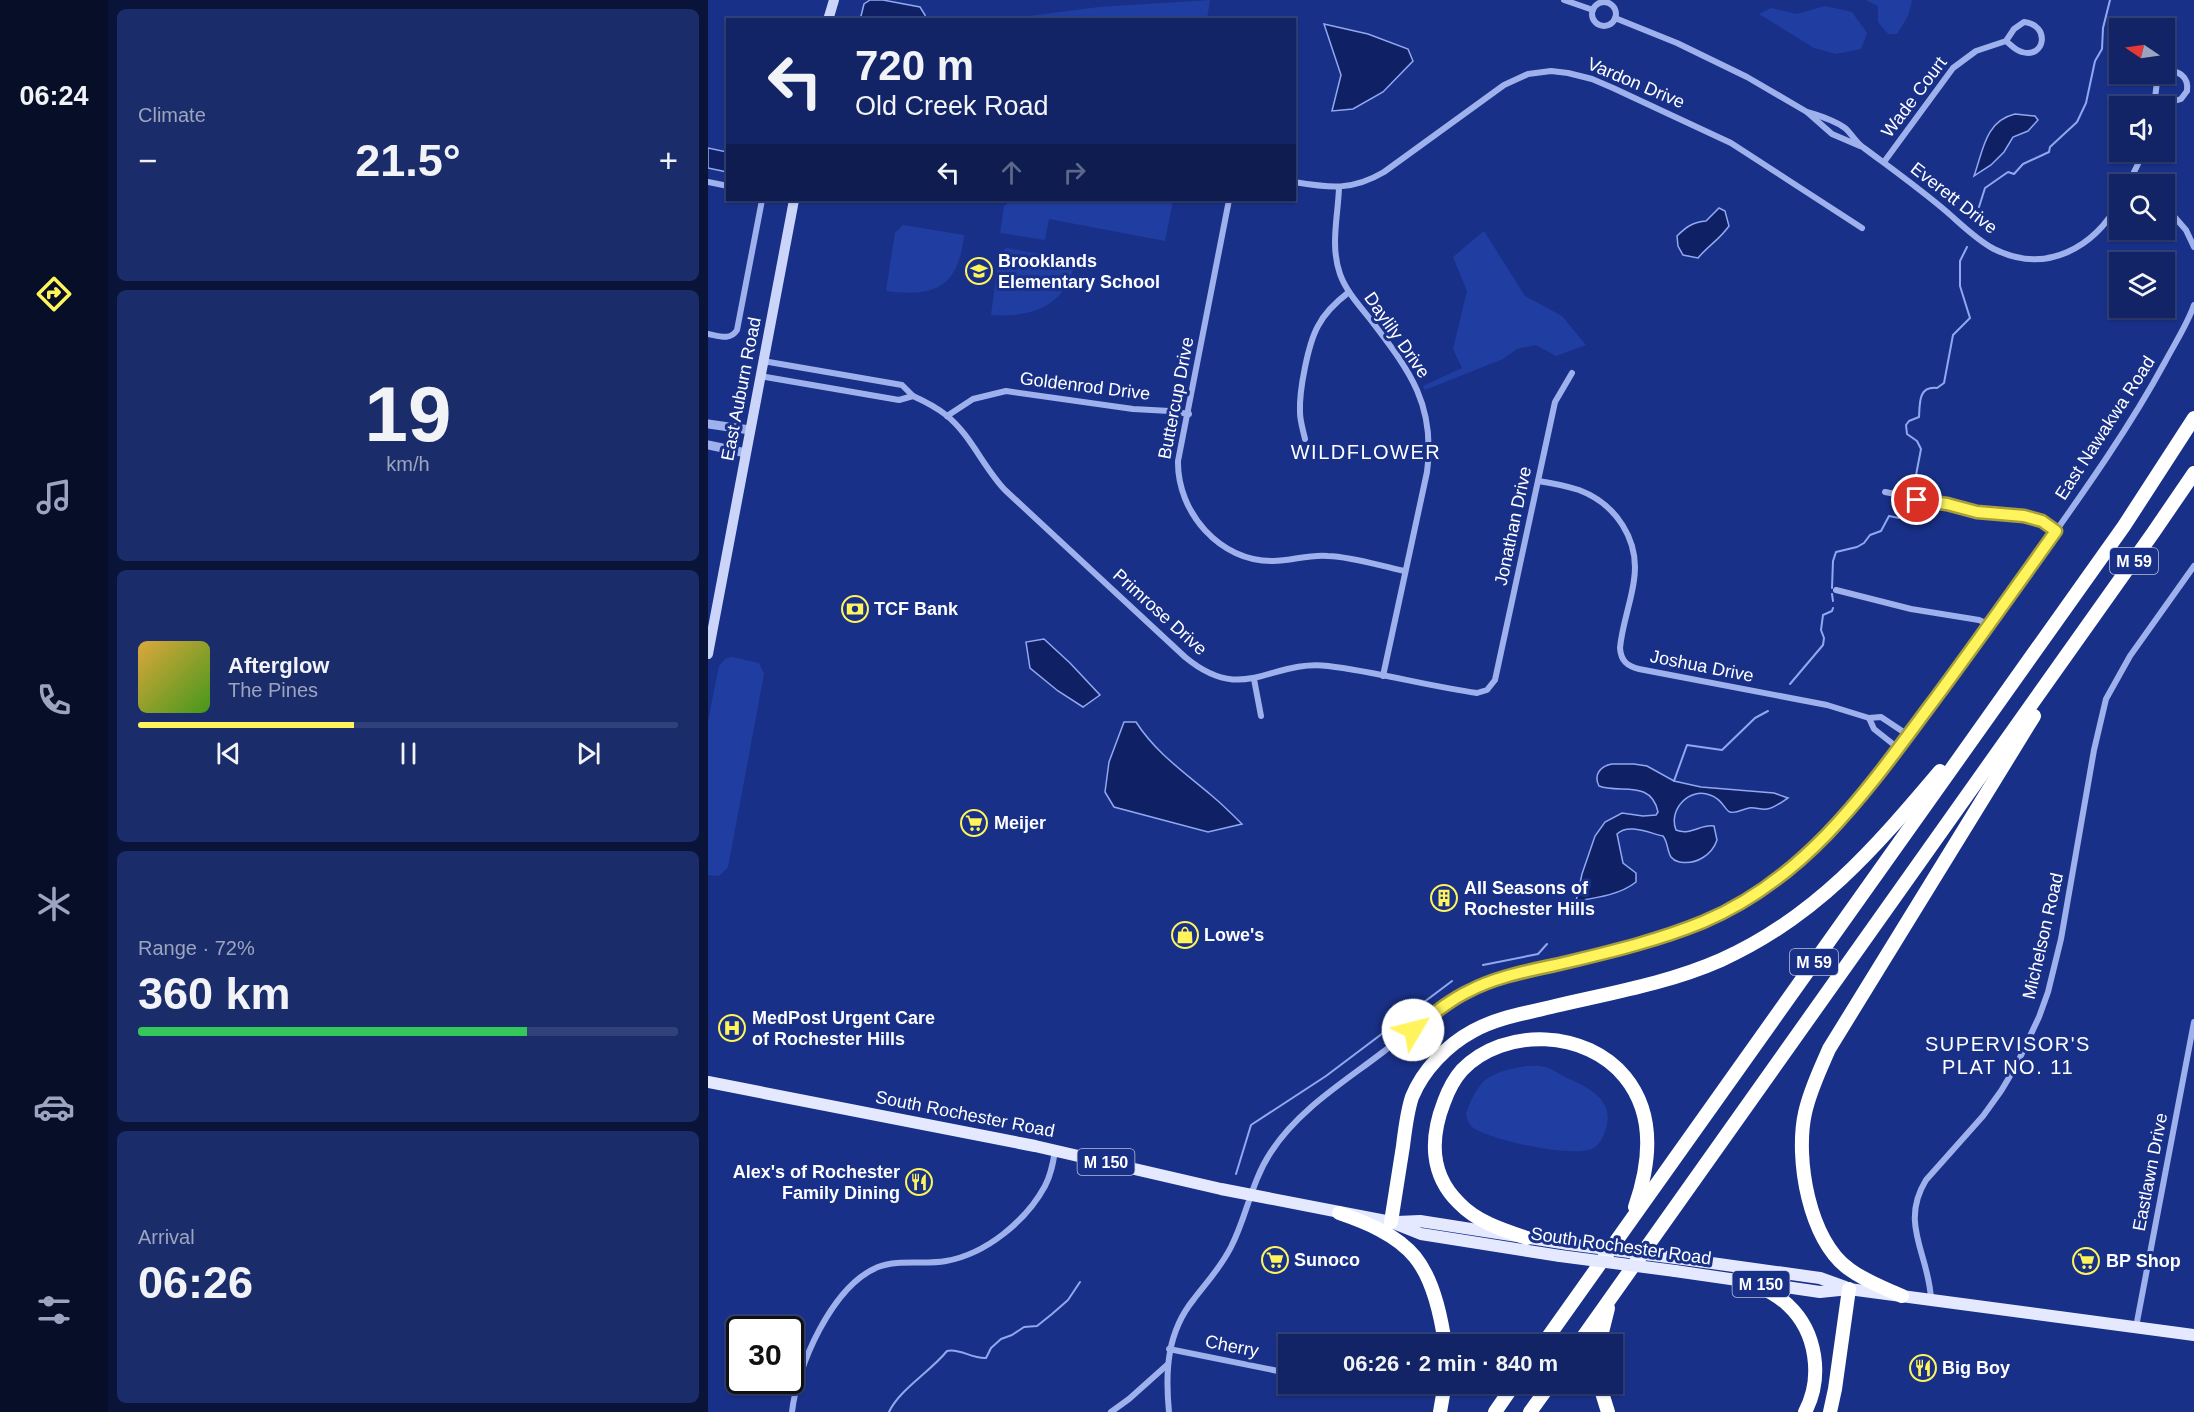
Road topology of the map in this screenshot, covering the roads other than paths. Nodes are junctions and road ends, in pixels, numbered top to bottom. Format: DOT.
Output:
graph roads {
  1 [pos="834,0"];
  2 [pos="1564,0"];
  3 [pos="1608,1"];
  4 [pos="1593,10"];
  5 [pos="829,18"];
  6 [pos="1615,18"];
  7 [pos="2006,41"];
  8 [pos="2175,72"];
  9 [pos="2175,101"];
  10 [pos="1807,112"];
  11 [pos="1860,146"];
  12 [pos="1884,162"];
  13 [pos="708,182"];
  14 [pos="1296,182"];
  15 [pos="726,186"];
  16 [pos="1339,188"];
  17 [pos="762,201"];
  18 [pos="792,201"];
  19 [pos="1229,201"];
  20 [pos="2109,218"];
  21 [pos="2175,218"];
  22 [pos="1862,228"];
  23 [pos="2194,247"];
  24 [pos="1349,292"];
  25 [pos="2194,305"];
  26 [pos="708,334"];
  27 [pos="763,361"];
  28 [pos="1572,373"];
  29 [pos="760,376"];
  30 [pos="855,377"];
  31 [pos="852,392"];
  32 [pos="913,396"];
  33 [pos="1189,414"];
  34 [pos="947,416"];
  35 [pos="2194,418"];
  36 [pos="708,424"];
  37 [pos="750,430"];
  38 [pos="1305,439"];
  39 [pos="708,445"];
  40 [pos="746,453"];
  41 [pos="2194,473"];
  42 [pos="1539,481"];
  43 [pos="1885,492"];
  44 [pos="2056,531"];
  45 [pos="2194,566"];
  46 [pos="1405,571"];
  47 [pos="1836,591"];
  48 [pos="2094,616"];
  49 [pos="1990,625"];
  50 [pos="708,654"];
  51 [pos="1383,676"];
  52 [pos="1254,679"];
  53 [pos="1492,687"];
  54 [pos="1997,704"];
  55 [pos="1261,716"];
  56 [pos="1869,718"];
  57 [pos="1908,735"];
  58 [pos="1898,748"];
  59 [pos="2194,1022"];
  60 [pos="708,1082"];
  61 [pos="1055,1150"];
  62 [pos="1250,1196"];
  63 [pos="1339,1212"];
  64 [pos="1630,1221"];
  65 [pos="1391,1222"];
  66 [pos="1527,1238"];
  67 [pos="1753,1282"];
  68 [pos="1849,1289"];
  69 [pos="1902,1296"];
  70 [pos="1612,1297"];
  71 [pos="1931,1300"];
  72 [pos="2136,1328"];
  73 [pos="1444,1334"];
  74 [pos="1550,1334"];
  75 [pos="1585,1334"];
  76 [pos="1602,1334"];
  77 [pos="2194,1335"];
  78 [pos="1169,1349"];
  79 [pos="1167,1365"];
  80 [pos="1278,1371"];
  81 [pos="1443,1394"];
  82 [pos="1507,1394"];
  83 [pos="1543,1394"];
  84 [pos="1602,1394"];
  85 [pos="792,1412"];
  86 [pos="1111,1412"];
  87 [pos="1169,1412"];
  88 [pos="1440,1412"];
  89 [pos="1495,1412"];
  90 [pos="1530,1412"];
  91 [pos="1608,1412"];
  92 [pos="1805,1412"];
  93 [pos="1830,1412"];
  1 -- 5 [label="main road"];
  2 -- 4 [label="street"];
  3 -- 4 [label="street"];
  3 -- 6 [label="street"];
  4 -- 6 [label="street"];
  6 -- 10 [label="street, Everett Drive"];
  7 -- 7 [label="street, Wade Court"];
  7 -- 12 [label="street, Wade Court"];
  8 -- 9 [label="street"];
  10 -- 11 [label="street, Everett Drive"];
  10 -- 11 [label="street, Everett Drive"];
  11 -- 12 [label="street, Everett Drive"];
  12 -- 20 [label="street, Everett Drive"];
  13 -- 15 [label="street"];
  14 -- 16 [label="street, Vardon Drive"];
  16 -- 22 [label="street, Vardon Drive"];
  16 -- 24 [label="street, Daylily Drive"];
  17 -- 26 [label="street"];
  18 -- 27 [label="main road, East Auburn Road"];
  19 -- 33 [label="street, Buttercup Drive"];
  21 -- 23 [label="street"];
  24 -- 38 [label="street"];
  24 -- 46 [label="street, Daylily Drive"];
  25 -- 44 [label="street, East Nawakwa Road"];
  27 -- 29 [label="main road, East Auburn Road"];
  27 -- 30 [label="street, Primrose Drive"];
  28 -- 42 [label="street, Jonathan Drive"];
  29 -- 31 [label="street"];
  29 -- 37 [label="main road, East Auburn Road"];
  30 -- 31 [label="street"];
  30 -- 32 [label="street, Primrose Drive"];
  31 -- 32 [label="street"];
  32 -- 34 [label="street, Primrose Drive"];
  33 -- 34 [label="street, Goldenrod Drive"];
  33 -- 46 [label="street, Buttercup Drive"];
  34 -- 52 [label="street, Primrose Drive"];
  35 -- 54 [label="highway, M 59"];
  36 -- 37 [label="street"];
  37 -- 40 [label="main road, East Auburn Road"];
  39 -- 40 [label="street"];
  40 -- 50 [label="main road, East Auburn Road"];
  41 -- 48 [label="highway, M 59"];
  42 -- 53 [label="street, Jonathan Drive"];
  42 -- 56 [label="street, Joshua Drive"];
  43 -- 44 [label="street"];
  44 -- 49 [label="street, East Nawakwa Road"];
  45 -- 71 [label="street, Michelson Road"];
  46 -- 51 [label="street, Daylily Drive"];
  47 -- 49 [label="street"];
  48 -- 69 [label="highway"];
  48 -- 70 [label="highway, M 59"];
  49 -- 57 [label="street, East Nawakwa Road"];
  51 -- 52 [label="street, Primrose Drive"];
  51 -- 53 [label="street, Primrose Drive"];
  52 -- 55 [label="street"];
  54 -- 64 [label="highway, M 59"];
  54 -- 65 [label="highway"];
  56 -- 57 [label="street, Joshua Drive"];
  56 -- 58 [label="street"];
  57 -- 58 [label="street, East Nawakwa Road"];
  58 -- 62 [label="street, East Nawakwa Road"];
  59 -- 72 [label="street, Eastlawn Drive"];
  60 -- 61 [label="main road, South Rochester Road / M 150"];
  61 -- 62 [label="main road, South Rochester Road / M 150"];
  61 -- 85 [label="street"];
  62 -- 63 [label="main road, South Rochester Road / M 150"];
  62 -- 78 [label="street, East Nawakwa Road"];
  63 -- 65 [label="main road, South Rochester Road / M 150"];
  63 -- 73 [label="highway"];
  64 -- 66 [label="highway"];
  64 -- 74 [label="highway, M 59"];
  65 -- 66 [label="main road, South Rochester Road / M 150"];
  65 -- 67 [label="main road, South Rochester Road / M 150, bridge"];
  66 -- 68 [label="main road, South Rochester Road / M 150, bridge"];
  67 -- 68 [label="main road, South Rochester Road / M 150"];
  67 -- 92 [label="highway"];
  68 -- 69 [label="main road, South Rochester Road"];
  68 -- 93 [label="highway"];
  69 -- 71 [label="main road, South Rochester Road"];
  70 -- 75 [label="highway, M 59"];
  70 -- 76 [label="highway"];
  71 -- 72 [label="main road, South Rochester Road"];
  72 -- 77 [label="main road, South Rochester Road"];
  78 -- 79 [label="street, East Nawakwa Road"];
  78 -- 80 [label="street, Cherry"];
  79 -- 86 [label="street"];
  79 -- 87 [label="street, East Nawakwa Road"];
  81 -- 88 [label="highway"];
  82 -- 89 [label="highway"];
  83 -- 90 [label="highway"];
  84 -- 91 [label="highway"];
}
